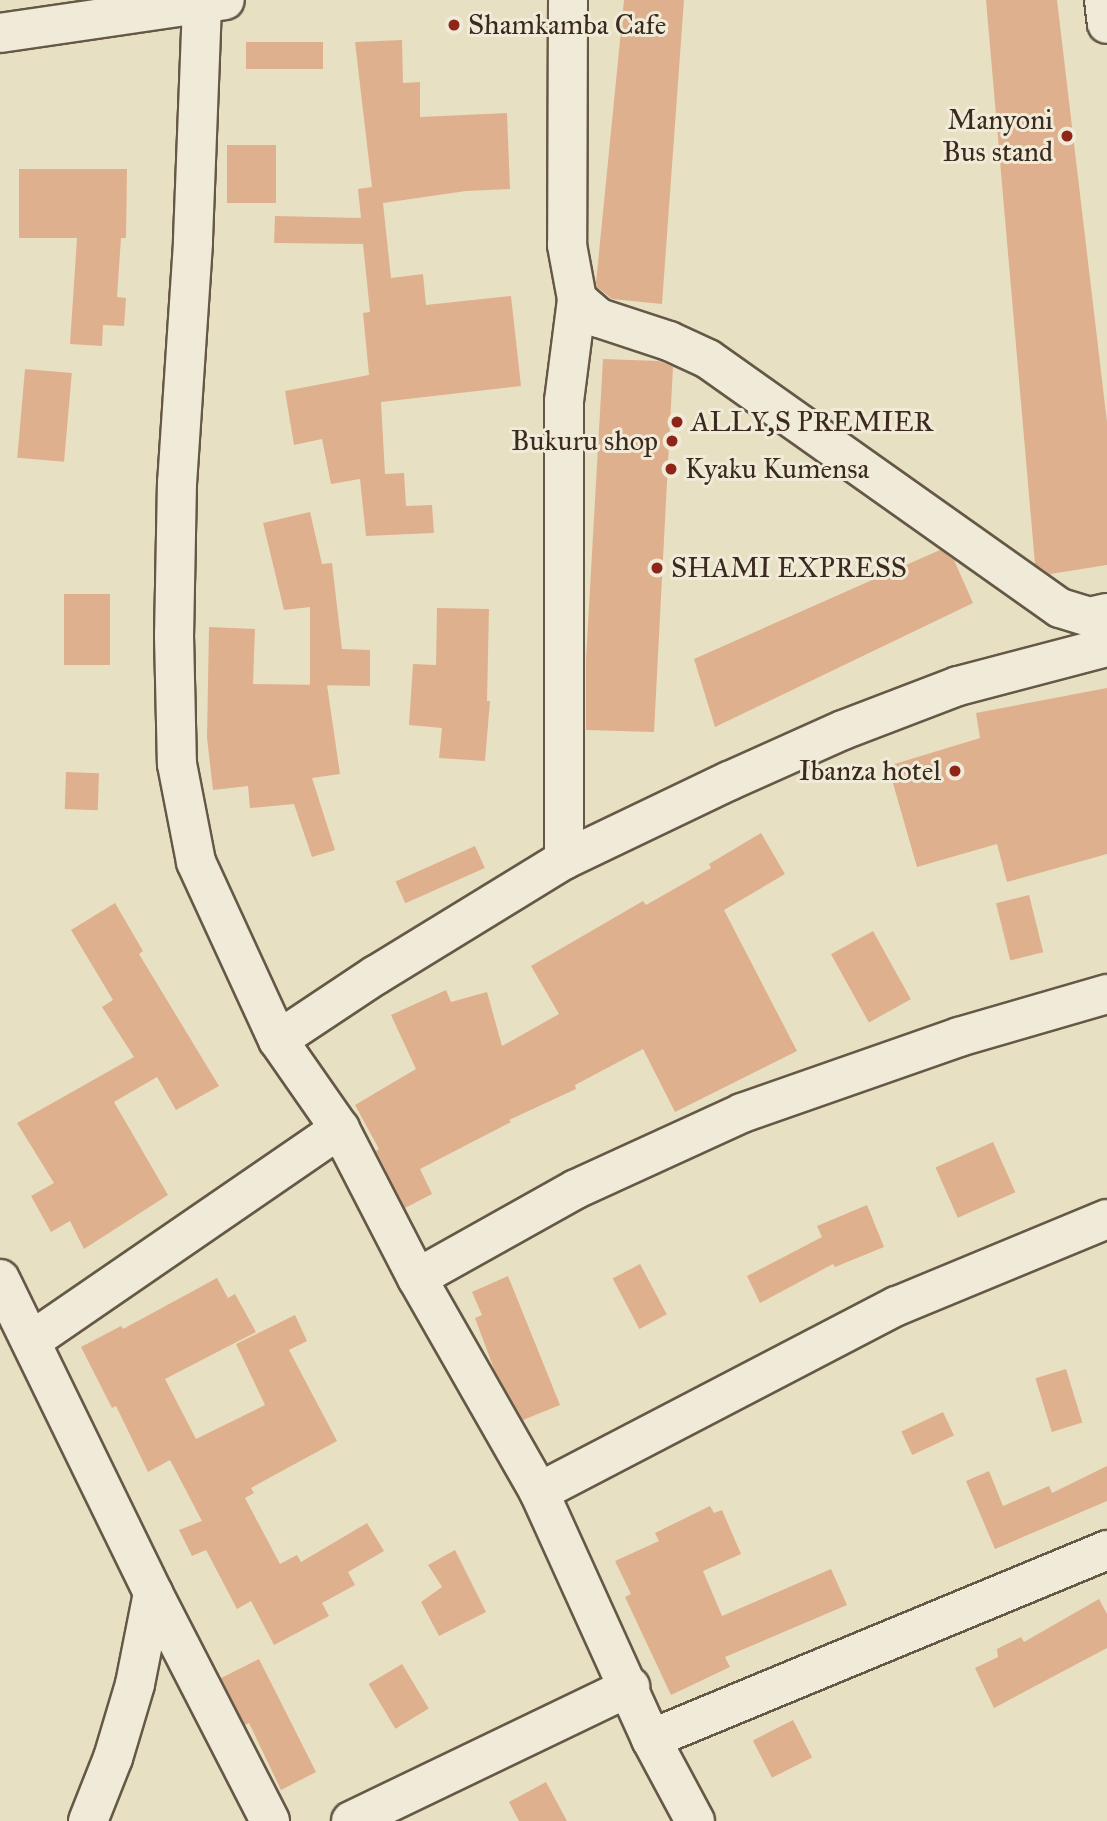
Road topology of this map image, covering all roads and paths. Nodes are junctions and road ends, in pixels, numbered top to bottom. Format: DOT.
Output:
graph roads {
  1 [pos="568,0"];
  2 [pos="1104,0"];
  3 [pos="215,3"];
  4 [pos="1107,24"];
  5 [pos="0,33"];
  6 [pos="577,299"];
  7 [pos="1107,613"];
  8 [pos="1107,647"];
  9 [pos="564,860"];
  10 [pos="1107,994"];
  11 [pos="278,1040"];
  12 [pos="340,1129"];
  13 [pos="1107,1219"];
  14 [pos="417,1278"];
  15 [pos="0,1279"];
  16 [pos="31,1340"];
  17 [pos="539,1492"];
  18 [pos="1107,1550"];
  19 [pos="153,1593"];
  20 [pos="630,1687"];
  21 [pos="651,1739"];
  22 [pos="88,1821"];
  23 [pos="270,1821"];
  24 [pos="351,1821"];
  25 [pos="695,1821"];
  1 -- 6 [label="street"];
  2 -- 4 [label="street"];
  3 -- 5 [label="street"];
  3 -- 11 [label="street"];
  6 -- 7 [label="street"];
  6 -- 9 [label="street"];
  8 -- 9 [label="street"];
  9 -- 11 [label="street"];
  10 -- 14 [label="street"];
  11 -- 12 [label="street"];
  12 -- 14 [label="street"];
  12 -- 16 [label="street"];
  13 -- 17 [label="street"];
  14 -- 17 [label="street"];
  15 -- 16 [label="street"];
  16 -- 19 [label="street"];
  17 -- 20 [label="street"];
  18 -- 21 [label="street"];
  19 -- 22 [label="street"];
  19 -- 23 [label="street"];
  20 -- 21 [label="street"];
  20 -- 24 [label="street"];
  21 -- 25 [label="street"];
}
